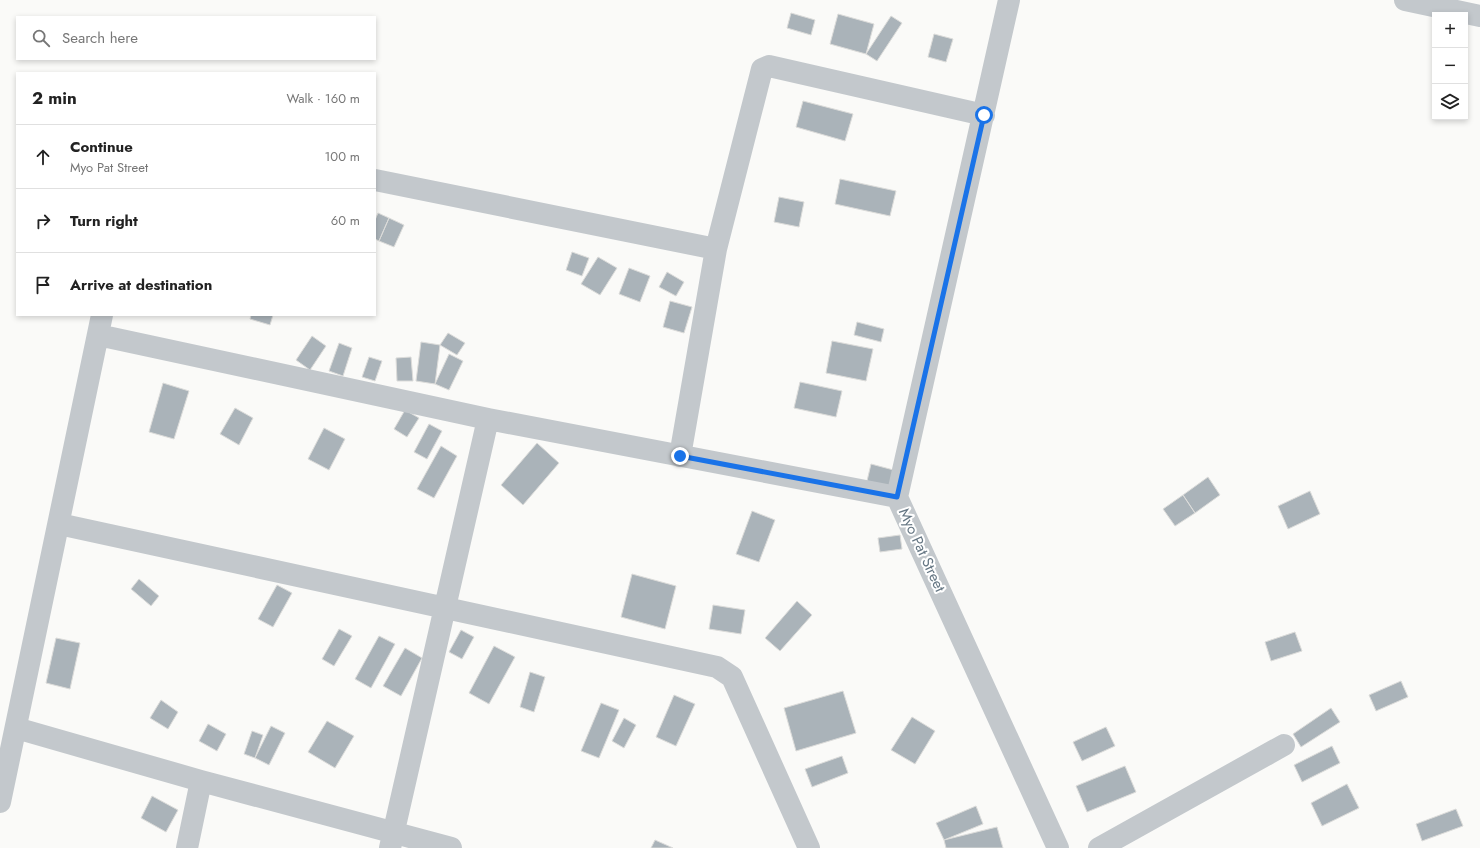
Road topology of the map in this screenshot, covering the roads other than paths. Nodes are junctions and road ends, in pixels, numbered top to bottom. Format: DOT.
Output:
graph roads {
  1 [pos="1009,0"];
  2 [pos="1406,0"];
  3 [pos="1480,16"];
  4 [pos="984,115"];
  5 [pos="376,180"];
  6 [pos="716,249"];
  7 [pos="100,325"];
  8 [pos="488,419"];
  9 [pos="680,456"];
  10 [pos="897,497"];
  11 [pos="59,524"];
  12 [pos="444,608"];
  13 [pos="16,728"];
  14 [pos="1284,745"];
  15 [pos="201,781"];
  16 [pos="0,802"];
  17 [pos="392,840"];
  18 [pos="187,848"];
  19 [pos="451,848"];
  20 [pos="809,848"];
  21 [pos="1058,848"];
  22 [pos="1099,848"];
  1 -- 4 [label="street, Myo Pat Street"];
  2 -- 3 [label="street"];
  4 -- 6 [label="street"];
  4 -- 10 [label="street, Myo Pat Street"];
  5 -- 6 [label="street"];
  6 -- 9 [label="street"];
  7 -- 8 [label="street"];
  7 -- 11 [label="street"];
  8 -- 9 [label="street"];
  8 -- 12 [label="street"];
  9 -- 10 [label="street"];
  10 -- 21 [label="street, Myo Pat Street"];
  11 -- 12 [label="street"];
  11 -- 13 [label="street"];
  12 -- 17 [label="street"];
  12 -- 20 [label="street"];
  13 -- 15 [label="street"];
  13 -- 16 [label="street"];
  14 -- 22 [label="street"];
  15 -- 17 [label="street"];
  15 -- 18 [label="street"];
  17 -- 19 [label="street"];
}
